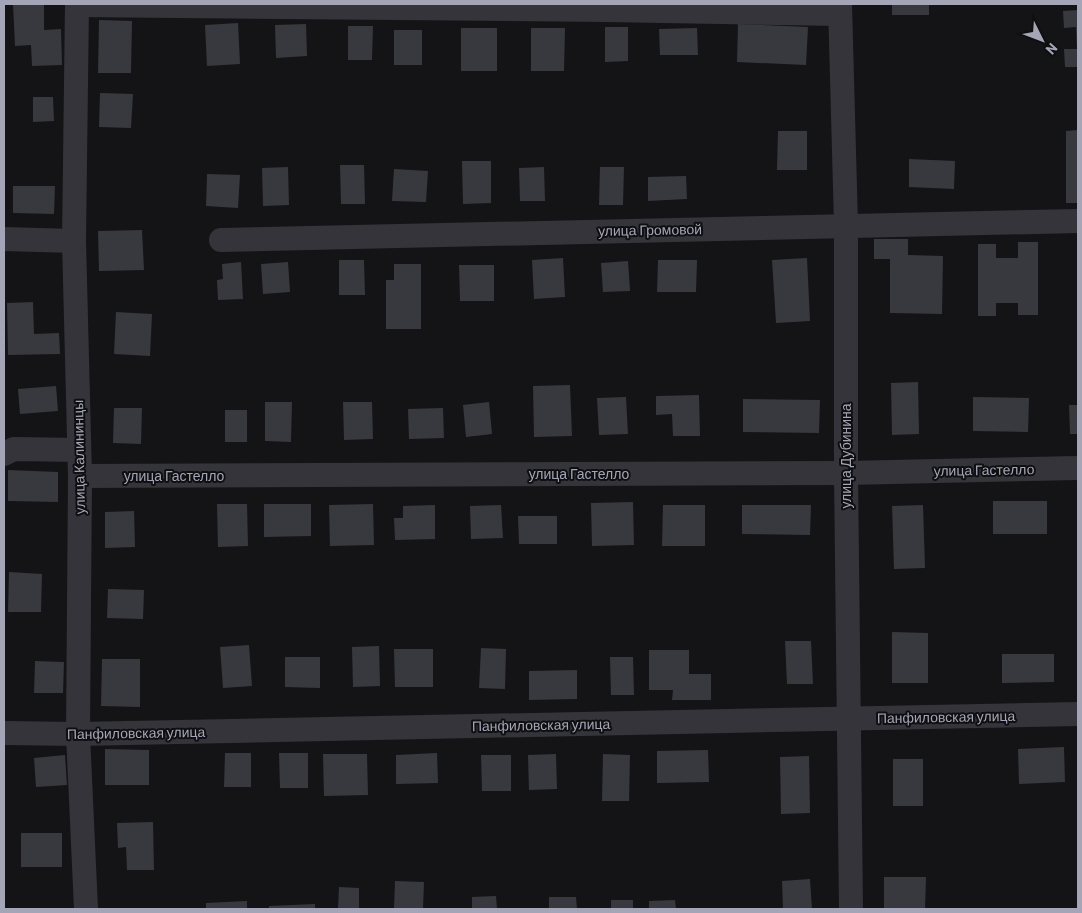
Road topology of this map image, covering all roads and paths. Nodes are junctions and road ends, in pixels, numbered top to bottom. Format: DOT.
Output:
graph roads {
  1 [pos="77,4"];
  2 [pos="840,9"];
  3 [pos="1078,221"];
  4 [pos="846,225"];
  5 [pos="4,239"];
  6 [pos="221,240"];
  7 [pos="74,241"];
  8 [pos="79,450"];
  9 [pos="4,454"];
  10 [pos="1078,468"];
  11 [pos="846,473"];
  12 [pos="80,476"];
  13 [pos="1078,714"];
  14 [pos="849,718"];
  15 [pos="4,733"];
  16 [pos="78,734"];
  17 [pos="86,909"];
  18 [pos="851,909"];
  1 -- 2 [label="street"];
  1 -- 7 [label="street, улица Калининцы"];
  2 -- 4 [label="street, улица Дубинина"];
  3 -- 4 [label="street, улица Громовой"];
  4 -- 6 [label="street, улица Громовой"];
  4 -- 11 [label="street, улица Дубинина"];
  5 -- 7 [label="street"];
  7 -- 8 [label="street, улица Калининцы"];
  8 -- 9 [label="street"];
  8 -- 12 [label="street, улица Калининцы"];
  10 -- 11 [label="street, улица Гастелло"];
  11 -- 12 [label="street, улица Гастелло"];
  11 -- 14 [label="street, улица Дубинина"];
  12 -- 16 [label="street, улица Калининцы"];
  13 -- 14 [label="street, Панфиловская улица"];
  14 -- 16 [label="street, Панфиловская улица"];
  14 -- 18 [label="street, улица Дубинина"];
  15 -- 16 [label="street, Панфиловская улица"];
  16 -- 17 [label="street, улица Калининцы"];
}
